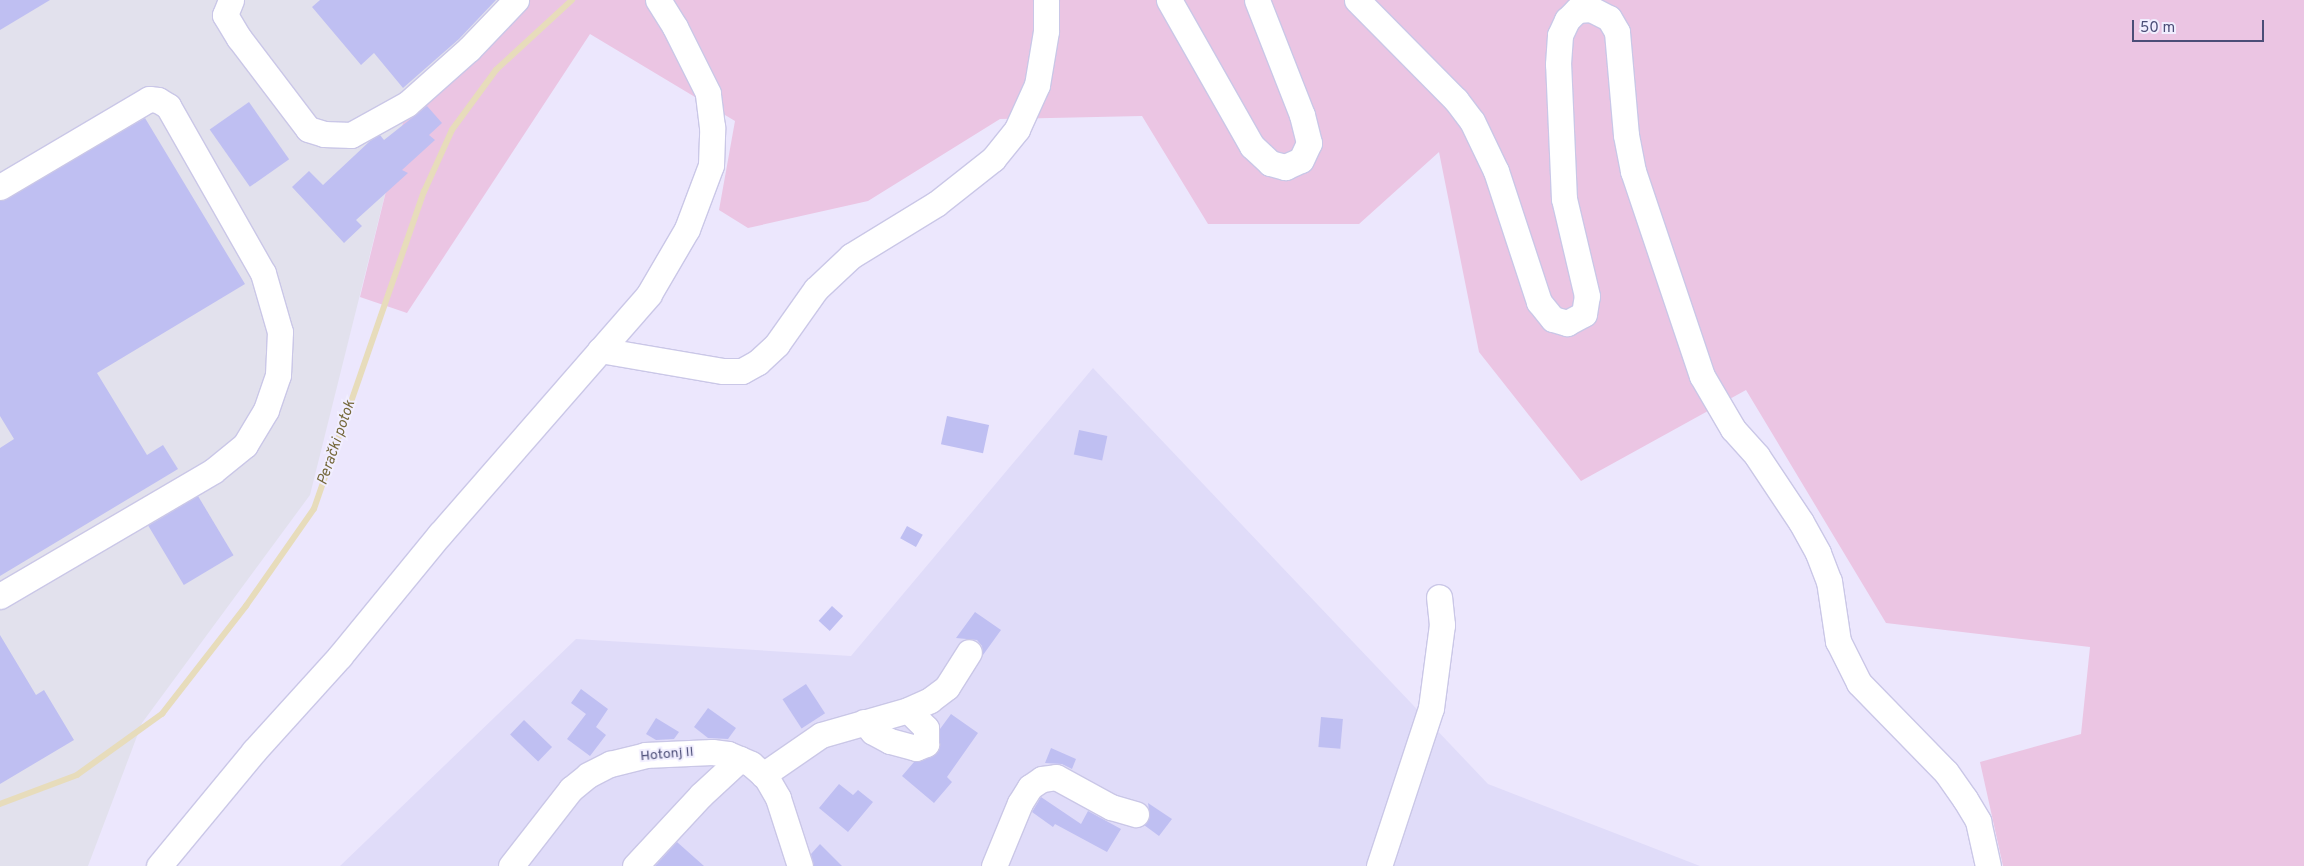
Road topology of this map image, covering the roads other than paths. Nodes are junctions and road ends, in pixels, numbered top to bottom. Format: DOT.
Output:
graph roads {
  1 [pos="230,0"];
  2 [pos="516,0"];
  3 [pos="658,0"];
  4 [pos="1046,0"];
  5 [pos="1169,0"];
  6 [pos="1257,0"];
  7 [pos="1357,0"];
  8 [pos="0,187"];
  9 [pos="600,350"];
  10 [pos="0,596"];
  11 [pos="1439,597"];
  12 [pos="970,652"];
  13 [pos="908,710"];
  14 [pos="864,722"];
  15 [pos="740,759"];
  16 [pos="763,775"];
  17 [pos="1136,814"];
  18 [pos="159,866"];
  19 [pos="511,866"];
  20 [pos="635,866"];
  21 [pos="800,866"];
  22 [pos="994,866"];
  23 [pos="1379,866"];
  24 [pos="1988,866"];
  1 -- 2 [label="street"];
  3 -- 9 [label="street"];
  4 -- 9 [label="street"];
  5 -- 6 [label="street"];
  7 -- 24 [label="street"];
  8 -- 10 [label="street"];
  9 -- 18 [label="street"];
  11 -- 23 [label="street"];
  12 -- 13 [label="street"];
  13 -- 14 [label="street"];
  13 -- 14 [label="street"];
  14 -- 16 [label="street"];
  15 -- 16 [label="street, Hotonj II"];
  15 -- 19 [label="street, Hotonj II"];
  15 -- 20 [label="street"];
  16 -- 21 [label="street, Hotonj II"];
  17 -- 22 [label="street"];
}
